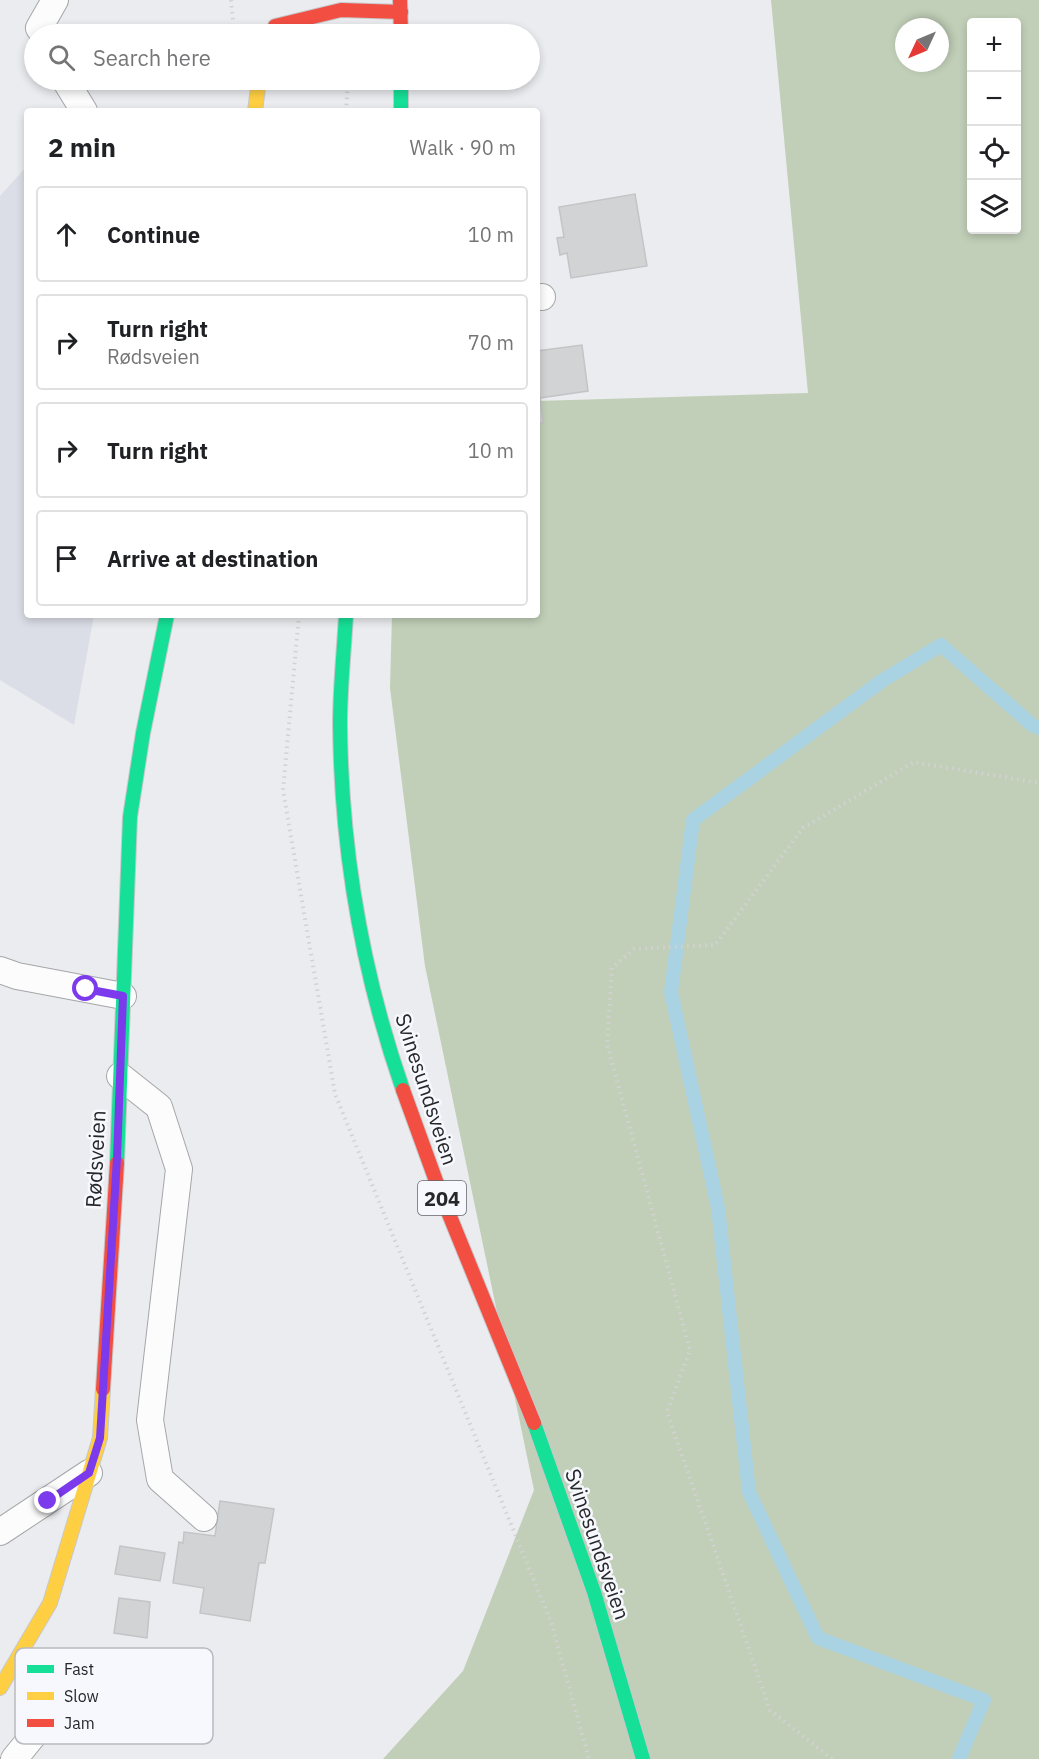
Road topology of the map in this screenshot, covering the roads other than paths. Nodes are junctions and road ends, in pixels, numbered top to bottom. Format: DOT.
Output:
graph roads {
  1 [pos="55,0"];
  2 [pos="400,6"];
  3 [pos="294,9"];
  4 [pos="41,24"];
  5 [pos="279,24"];
  6 [pos="279,24"];
  7 [pos="401,24"];
  8 [pos="71,90"];
  9 [pos="258,90"];
  10 [pos="402,90"];
  11 [pos="82,108"];
  12 [pos="255,108"];
  13 [pos="401,108"];
  14 [pos="166,618"];
  15 [pos="346,618"];
  16 [pos="0,970"];
  17 [pos="123,996"];
  18 [pos="120,1076"];
  19 [pos="89,1473"];
  20 [pos="204,1518"];
  21 [pos="0,1532"];
  22 [pos="24,1648"];
  23 [pos="15,1663"];
  24 [pos="0,1688"];
  25 [pos="26,1744"];
  26 [pos="14,1759"];
  27 [pos="643,1759"];
  1 -- 4 [label="lane"];
  2 -- 3 [label="main road"];
  2 -- 7 [label="main road"];
  3 -- 5 [label="main road"];
  3 -- 6 [label="main road"];
  8 -- 11 [label="lane"];
  9 -- 12 [label="main road"];
  10 -- 13 [label="main road"];
  14 -- 17 [label="main road, Rødsveien"];
  15 -- 27 [label="main road, Svinesundsveien / 204"];
  16 -- 17 [label="lane"];
  17 -- 18 [label="main road, Rødsveien"];
  18 -- 19 [label="main road, Rødsveien"];
  18 -- 20 [label="lane"];
  19 -- 21 [label="lane"];
  19 -- 22 [label="main road, Rødsveien"];
  23 -- 24 [label="main road, Rødsveien"];
  25 -- 26 [label="lane"];
}
